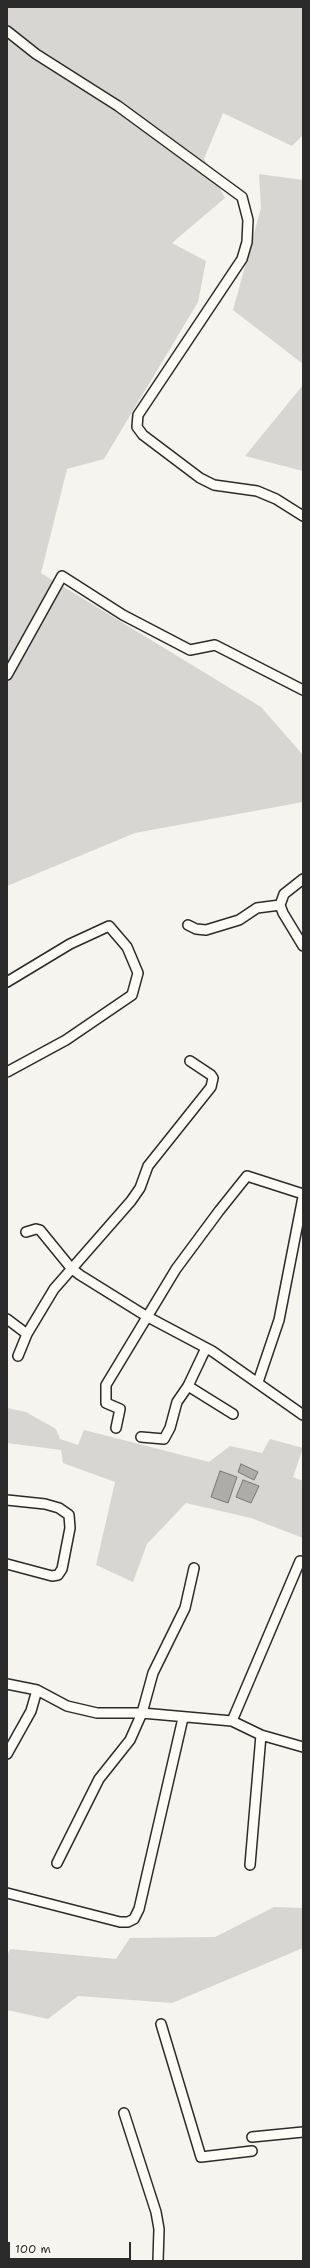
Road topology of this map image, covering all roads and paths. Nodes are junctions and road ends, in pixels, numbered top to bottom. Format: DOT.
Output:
graph roads {
  1 [pos="7,32"];
  2 [pos="303,516"];
  3 [pos="7,674"];
  4 [pos="302,687"];
  5 [pos="303,879"];
  6 [pos="280,905"];
  7 [pos="188,925"];
  8 [pos="303,946"];
  9 [pos="7,982"];
  10 [pos="190,1061"];
  11 [pos="7,1072"];
  12 [pos="303,1194"];
  13 [pos="303,1197"];
  14 [pos="26,1232"];
  15 [pos="71,1268"];
  16 [pos="146,1316"];
  17 [pos="7,1320"];
  18 [pos="27,1334"];
  19 [pos="206,1348"];
  20 [pos="18,1356"];
  21 [pos="258,1382"];
  22 [pos="188,1386"];
  23 [pos="233,1414"];
  24 [pos="303,1415"];
  25 [pos="116,1428"];
  26 [pos="141,1437"];
  27 [pos="7,1500"];
  28 [pos="300,1561"];
  29 [pos="7,1564"];
  30 [pos="194,1568"];
  31 [pos="7,1684"];
  32 [pos="37,1690"];
  33 [pos="142,1713"];
  34 [pos="183,1718"];
  35 [pos="232,1721"];
  36 [pos="262,1734"];
  37 [pos="303,1747"];
  38 [pos="7,1754"];
  39 [pos="57,1863"];
  40 [pos="250,1865"];
  41 [pos="7,1893"];
  42 [pos="161,2024"];
  43 [pos="124,2113"];
  44 [pos="303,2132"];
  45 [pos="252,2137"];
  46 [pos="252,2151"];
  47 [pos="158,2261"];
  1 -- 2 [label="street"];
  3 -- 4 [label="street"];
  5 -- 6 [label="street"];
  6 -- 7 [label="street"];
  6 -- 8 [label="street"];
  9 -- 11 [label="street"];
  10 -- 15 [label="street"];
  12 -- 16 [label="street"];
  13 -- 21 [label="street"];
  14 -- 15 [label="street"];
  15 -- 16 [label="street"];
  15 -- 18 [label="street"];
  16 -- 19 [label="street"];
  16 -- 25 [label="street"];
  17 -- 18 [label="street"];
  18 -- 20 [label="street"];
  19 -- 21 [label="street"];
  19 -- 22 [label="street"];
  21 -- 24 [label="street"];
  22 -- 23 [label="street"];
  22 -- 26 [label="street"];
  27 -- 29 [label="street"];
  28 -- 35 [label="street"];
  30 -- 33 [label="street"];
  31 -- 32 [label="street"];
  32 -- 33 [label="street"];
  32 -- 38 [label="street"];
  33 -- 34 [label="street"];
  33 -- 39 [label="street"];
  34 -- 35 [label="street"];
  34 -- 41 [label="street"];
  35 -- 36 [label="street"];
  36 -- 37 [label="street"];
  36 -- 40 [label="street"];
  42 -- 46 [label="street"];
  43 -- 47 [label="street"];
  44 -- 45 [label="street"];
}
